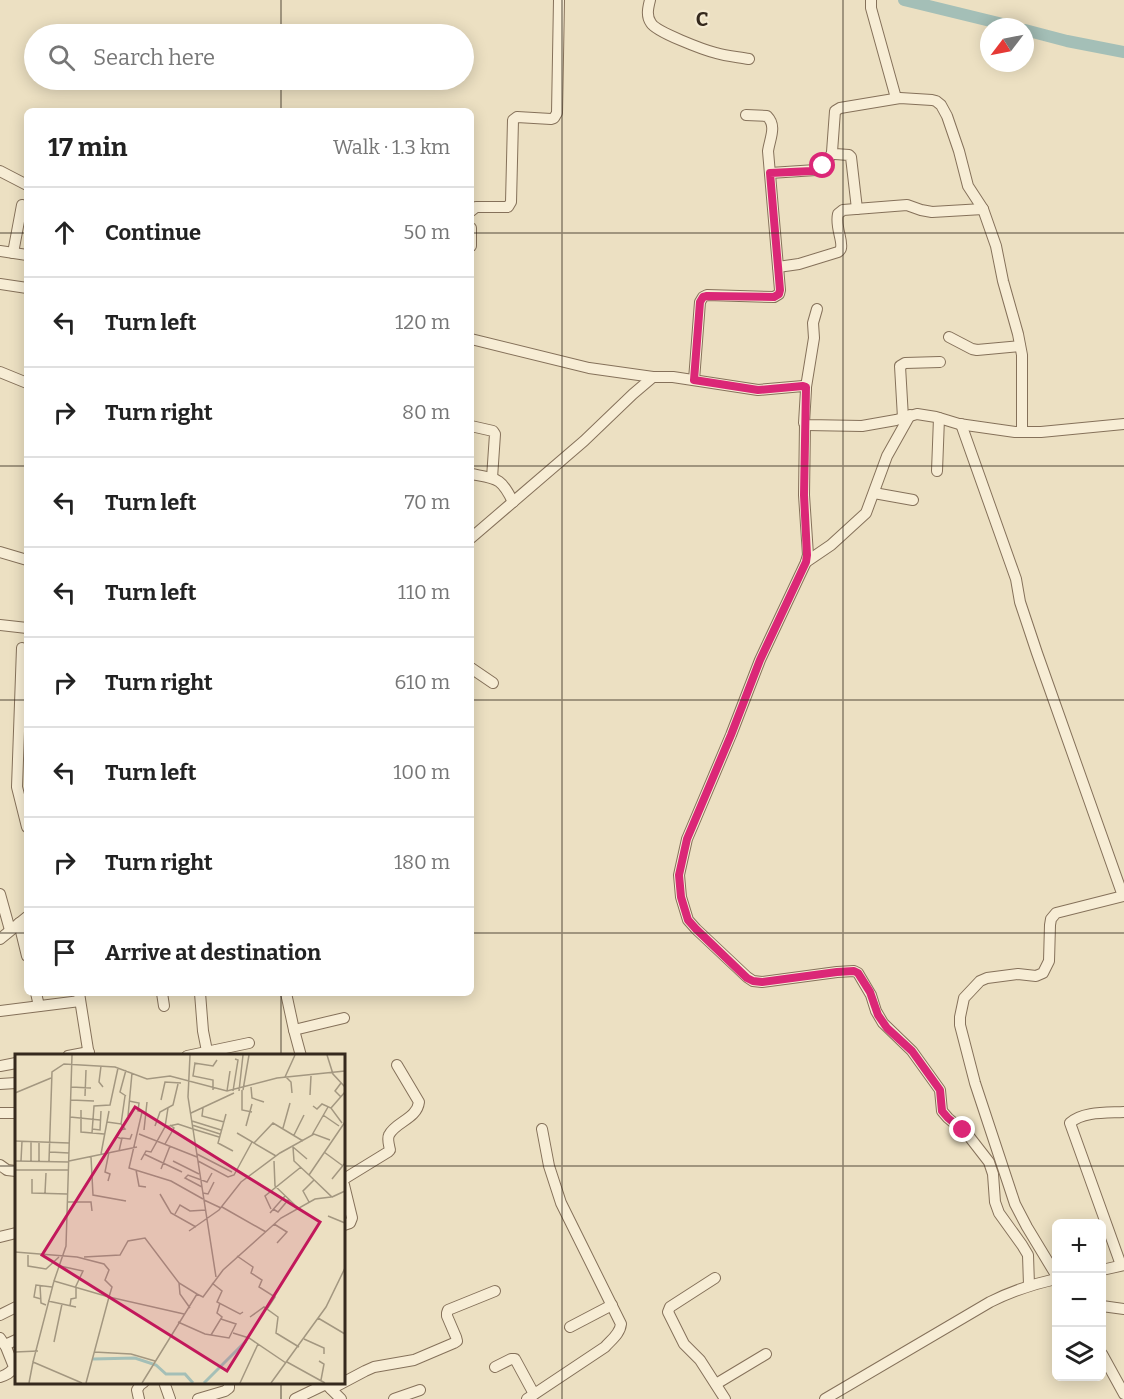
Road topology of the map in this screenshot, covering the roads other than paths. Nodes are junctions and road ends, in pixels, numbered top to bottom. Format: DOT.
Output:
graph roads {
  1 [pos="559,0"];
  2 [pos="650,0"];
  3 [pos="871,0"];
  4 [pos="749,59"];
  5 [pos="896,98"];
  6 [pos="746,115"];
  7 [pos="832,153"];
  8 [pos="0,171"];
  9 [pos="770,173"];
  10 [pos="24,183"];
  11 [pos="22,205"];
  12 [pos="474,209"];
  13 [pos="857,209"];
  14 [pos="983,209"];
  15 [pos="23,226"];
  16 [pos="0,251"];
  17 [pos="12,253"];
  18 [pos="24,255"];
  19 [pos="778,267"];
  20 [pos="0,284"];
  21 [pos="24,288"];
  22 [pos="817,309"];
  23 [pos="949,337"];
  24 [pos="474,340"];
  25 [pos="1020,346"];
  26 [pos="940,362"];
  27 [pos="0,372"];
  28 [pos="653,377"];
  29 [pos="694,380"];
  30 [pos="24,382"];
  31 [pos="806,387"];
  32 [pos="906,417"];
  33 [pos="939,418"];
  34 [pos="805,424"];
  35 [pos="961,424"];
  36 [pos="1124,424"];
  37 [pos="474,427"];
  38 [pos="1022,432"];
  39 [pos="937,471"];
  40 [pos="474,475"];
  41 [pos="492,478"];
  42 [pos="874,493"];
  43 [pos="913,500"];
  44 [pos="513,502"];
  45 [pos="474,535"];
  46 [pos="0,552"];
  47 [pos="24,559"];
  48 [pos="806,562"];
  49 [pos="0,625"];
  50 [pos="24,628"];
  51 [pos="22,648"];
  52 [pos="474,670"];
  53 [pos="494,683"];
  54 [pos="24,815"];
  55 [pos="0,894"];
  56 [pos="1124,898"];
  57 [pos="19,923"];
  58 [pos="0,939"];
  59 [pos="24,944"];
  60 [pos="37,996"];
  61 [pos="162,996"];
  62 [pos="200,996"];
  63 [pos="287,996"];
  64 [pos="79,997"];
  65 [pos="39,1006"];
  66 [pos="164,1006"];
  67 [pos="0,1011"];
  68 [pos="344,1018"];
  69 [pos="294,1030"];
  70 [pos="249,1043"];
  71 [pos="89,1054"];
  72 [pos="207,1054"];
  73 [pos="300,1054"];
  74 [pos="15,1063"];
  75 [pos="396,1065"];
  76 [pos="0,1066"];
  77 [pos="15,1083"];
  78 [pos="0,1084"];
  79 [pos="1124,1112"];
  80 [pos="542,1129"];
  81 [pos="345,1178"];
  82 [pos="345,1189"];
  83 [pos="345,1225"];
  84 [pos="15,1233"];
  85 [pos="0,1237"];
  86 [pos="1123,1265"];
  87 [pos="1106,1269"];
  88 [pos="1055,1273"];
  89 [pos="715,1278"];
  90 [pos="1052,1280"];
  91 [pos="1029,1285"];
  92 [pos="495,1291"];
  93 [pos="612,1305"];
  94 [pos="1106,1307"];
  95 [pos="15,1308"];
  96 [pos="1124,1309"];
  97 [pos="0,1315"];
  98 [pos="570,1327"];
  99 [pos="2,1342"];
  100 [pos="766,1354"];
  101 [pos="1106,1363"];
  102 [pos="495,1367"];
  103 [pos="0,1377"];
  104 [pos="345,1378"];
  105 [pos="142,1384"];
  106 [pos="164,1384"];
  107 [pos="716,1384"];
  108 [pos="327,1385"];
  109 [pos="230,1390"];
  110 [pos="420,1390"];
  111 [pos="1124,1394"];
  112 [pos="531,1397"];
  113 [pos="139,1399"];
  114 [pos="170,1399"];
  115 [pos="198,1399"];
  116 [pos="295,1399"];
  117 [pos="341,1399"];
  118 [pos="394,1399"];
  119 [pos="725,1399"];
  120 [pos="825,1399"];
  1 -- 12 [label="street"];
  2 -- 4 [label="street"];
  3 -- 5 [label="street"];
  5 -- 7 [label="street"];
  5 -- 14 [label="street"];
  6 -- 9 [label="street"];
  7 -- 9 [label="street"];
  7 -- 13 [label="street"];
  8 -- 10 [label="street"];
  9 -- 19 [label="street"];
  11 -- 15 [label="street"];
  13 -- 14 [label="street"];
  13 -- 19 [label="street"];
  14 -- 25 [label="street"];
  15 -- 17 [label="street"];
  16 -- 17 [label="street"];
  17 -- 18 [label="street"];
  19 -- 29 [label="street"];
  20 -- 21 [label="street"];
  22 -- 31 [label="street"];
  23 -- 25 [label="street"];
  24 -- 28 [label="street"];
  25 -- 38 [label="street"];
  26 -- 32 [label="street"];
  27 -- 30 [label="street"];
  28 -- 29 [label="street"];
  28 -- 44 [label="street"];
  29 -- 31 [label="street"];
  31 -- 34 [label="street"];
  32 -- 33 [label="street"];
  32 -- 34 [label="street"];
  32 -- 42 [label="street"];
  33 -- 35 [label="street"];
  33 -- 39 [label="street"];
  34 -- 48 [label="street"];
  35 -- 38 [label="street"];
  35 -- 56 [label="street"];
  36 -- 38 [label="street"];
  37 -- 41 [label="street"];
  40 -- 41 [label="street"];
  41 -- 44 [label="street"];
  42 -- 43 [label="street"];
  42 -- 48 [label="street"];
  44 -- 45 [label="street"];
  46 -- 47 [label="street"];
  48 -- 91 [label="street"];
  49 -- 50 [label="street"];
  51 -- 54 [label="street"];
  52 -- 53 [label="street"];
  55 -- 57 [label="street"];
  56 -- 88 [label="street"];
  57 -- 58 [label="street"];
  57 -- 59 [label="street"];
  60 -- 65 [label="street"];
  61 -- 66 [label="street"];
  62 -- 72 [label="street"];
  63 -- 69 [label="street"];
  64 -- 65 [label="street"];
  64 -- 71 [label="street"];
  65 -- 67 [label="street"];
  68 -- 69 [label="street"];
  69 -- 73 [label="street"];
  70 -- 72 [label="street"];
  74 -- 76 [label="street"];
  75 -- 81 [label="street"];
  77 -- 78 [label="street"];
  79 -- 86 [label="street"];
  80 -- 93 [label="street"];
  82 -- 83 [label="street"];
  84 -- 85 [label="street"];
  86 -- 87 [label="street"];
  89 -- 107 [label="street"];
  90 -- 91 [label="street"];
  91 -- 120 [label="street"];
  92 -- 104 [label="street"];
  93 -- 98 [label="street"];
  93 -- 112 [label="street"];
  94 -- 96 [label="street"];
  95 -- 97 [label="street"];
  99 -- 103 [label="street"];
  100 -- 107 [label="street"];
  101 -- 111 [label="street"];
  102 -- 112 [label="street"];
  105 -- 113 [label="street"];
  106 -- 114 [label="street"];
  107 -- 119 [label="street"];
  108 -- 116 [label="street"];
  108 -- 117 [label="street"];
  109 -- 115 [label="street"];
  110 -- 118 [label="street"];
}
